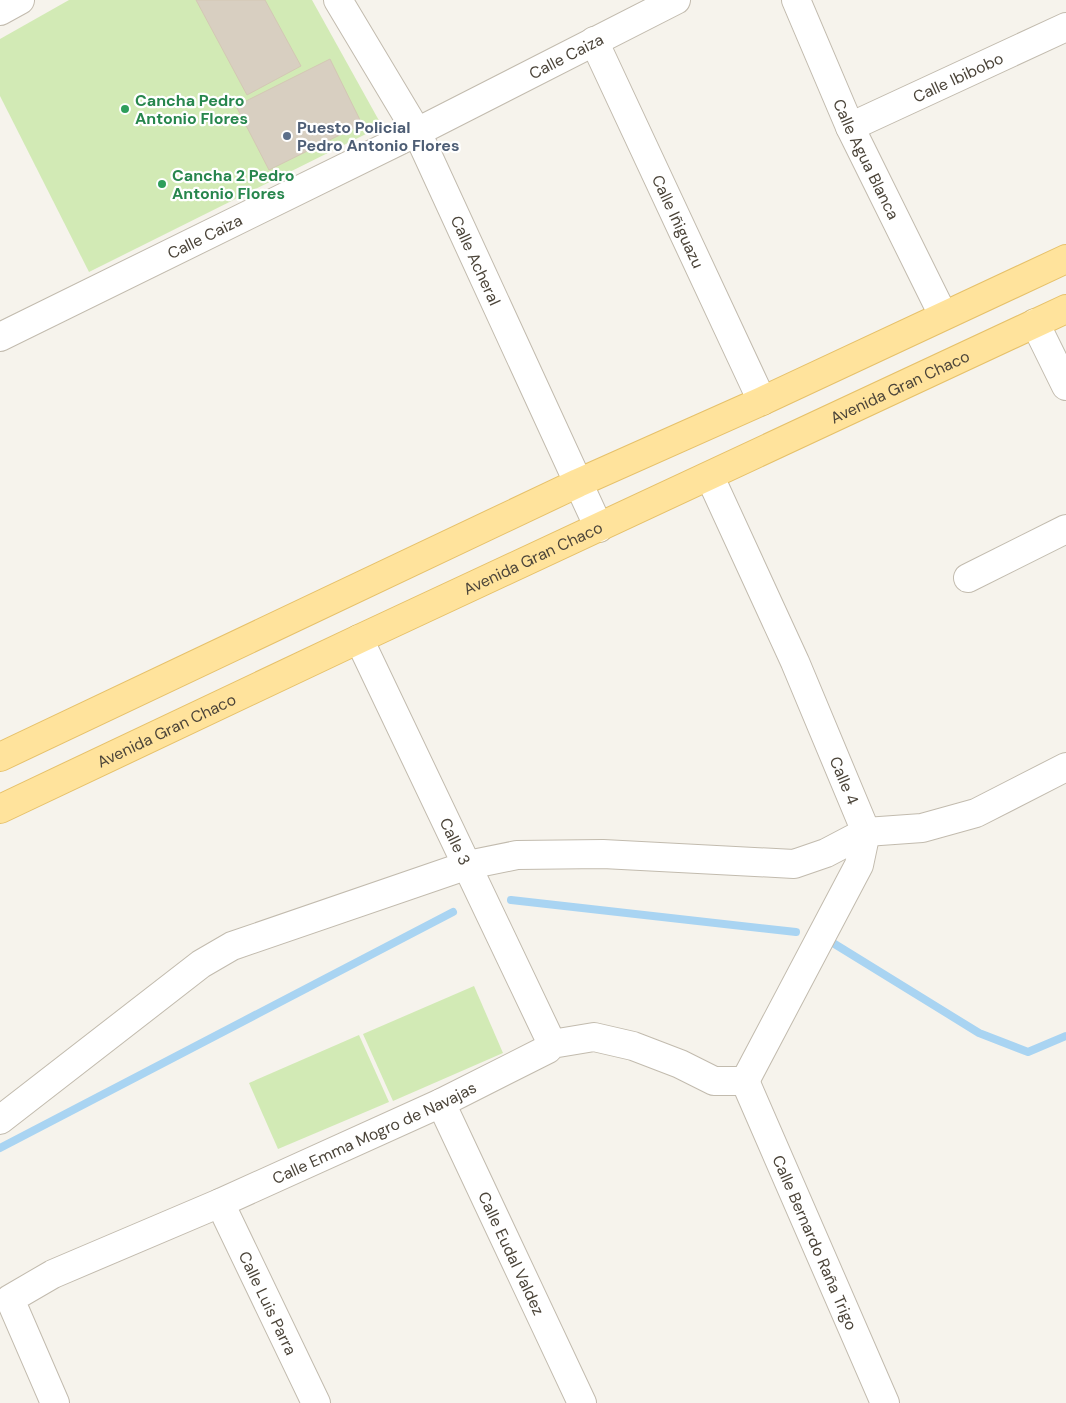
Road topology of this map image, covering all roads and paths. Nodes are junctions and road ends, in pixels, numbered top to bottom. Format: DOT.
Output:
graph roads {
  1 [pos="20,0"];
  2 [pos="338,0"];
  3 [pos="676,0"];
  4 [pos="796,0"];
  5 [pos="0,10"];
  6 [pos="1066,27"];
  7 [pos="594,41"];
  8 [pos="850,128"];
  9 [pos="418,132"];
  10 [pos="1066,259"];
  11 [pos="1066,309"];
  12 [pos="943,315"];
  13 [pos="1035,323"];
  14 [pos="0,337"];
  15 [pos="1066,386"];
  16 [pos="762,401"];
  17 [pos="710,477"];
  18 [pos="578,483"];
  19 [pos="599,528"];
  20 [pos="1066,529"];
  21 [pos="968,578"];
  22 [pos="359,638"];
  23 [pos="0,757"];
  24 [pos="1066,767"];
  25 [pos="0,809"];
  26 [pos="866,832"];
  27 [pos="468,865"];
  28 [pos="552,1044"];
  29 [pos="745,1081"];
  30 [pos="441,1103"];
  31 [pos="0,1120"];
  32 [pos="220,1203"];
  33 [pos="55,1403"];
  34 [pos="316,1403"];
  35 [pos="582,1403"];
  36 [pos="885,1403"];
  1 -- 5 [label="street"];
  2 -- 9 [label="street, Calle Acheral"];
  3 -- 7 [label="street, Calle Caiza"];
  4 -- 8 [label="street, Calle Agua Blanca"];
  6 -- 8 [label="street, Calle Ibibobo"];
  7 -- 9 [label="street, Calle Caiza"];
  7 -- 16 [label="street, Calle Iñiguazu"];
  8 -- 12 [label="street, Calle Agua Blanca"];
  9 -- 14 [label="street, Calle Caiza"];
  9 -- 18 [label="street, Calle Acheral"];
  10 -- 12 [label="main road"];
  11 -- 13 [label="main road, Avenida Gran Chaco"];
  12 -- 16 [label="main road"];
  13 -- 15 [label="street"];
  13 -- 17 [label="main road, Avenida Gran Chaco"];
  16 -- 18 [label="main road"];
  17 -- 19 [label="main road, Avenida Gran Chaco"];
  17 -- 26 [label="street, Calle 4"];
  18 -- 19 [label="street, Calle Acheral"];
  18 -- 23 [label="main road"];
  19 -- 22 [label="main road, Avenida Gran Chaco"];
  20 -- 21 [label="street"];
  22 -- 25 [label="main road, Avenida Gran Chaco"];
  22 -- 27 [label="street, Calle 3"];
  24 -- 26 [label="street"];
  26 -- 27 [label="street"];
  26 -- 29 [label="street"];
  27 -- 28 [label="street, Calle 3"];
  27 -- 31 [label="street"];
  28 -- 29 [label="street, Calle Emma Mogro de Navajas"];
  28 -- 30 [label="street, Calle Emma Mogro de Navajas"];
  29 -- 36 [label="street, Calle Bernardo Raña Trigo"];
  30 -- 32 [label="street, Calle Emma Mogro de Navajas"];
  30 -- 35 [label="street, Calle Eudal Valdez"];
  32 -- 33 [label="street, Calle Emma Mogro de Navajas"];
  32 -- 34 [label="street, Calle Luis Parra"];
}
